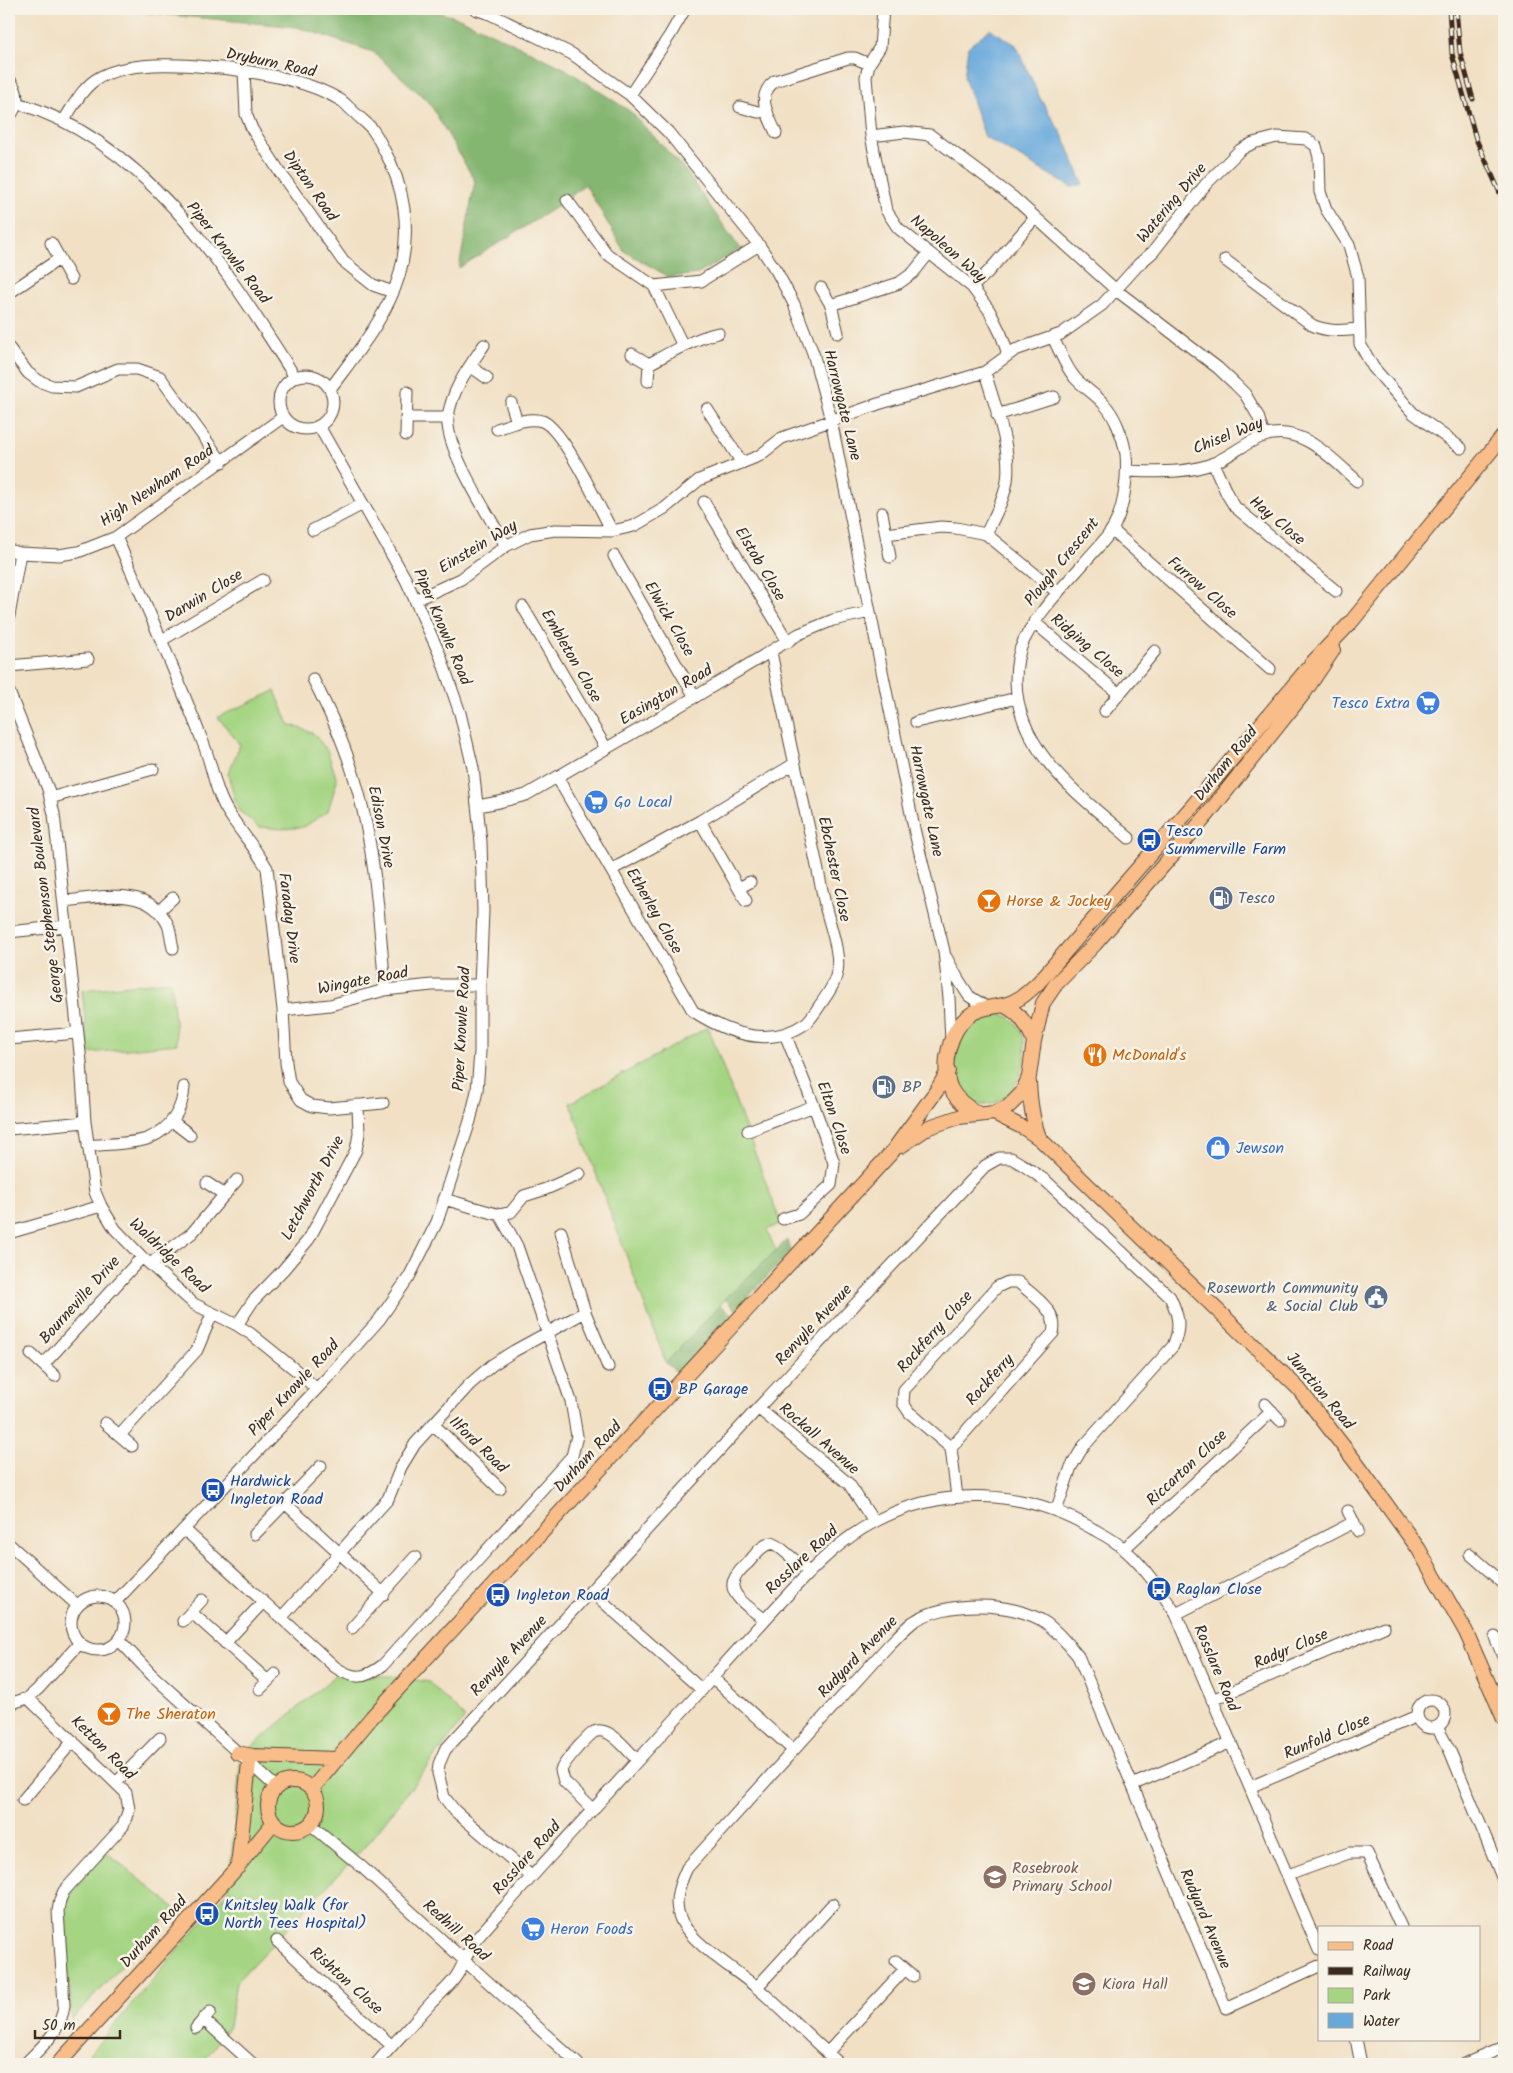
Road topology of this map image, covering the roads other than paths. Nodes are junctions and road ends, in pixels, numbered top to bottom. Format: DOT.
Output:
graph roads {
  1 [pos="475,9"];
  2 [pos="685,9"];
  3 [pos="883,9"];
  4 [pos="869,64"];
  5 [pos="244,71"];
  6 [pos="9,78"];
  7 [pos="630,95"];
  8 [pos="17,103"];
  9 [pos="740,107"];
  10 [pos="767,112"];
  11 [pos="9,117"];
  12 [pos="64,120"];
  13 [pos="776,133"];
  14 [pos="871,136"];
  15 [pos="567,200"];
  16 [pos="1035,218"];
  17 [pos="51,243"];
  18 [pos="759,245"];
  19 [pos="929,253"];
  20 [pos="60,259"];
  21 [pos="1224,260"];
  22 [pos="71,279"];
  23 [pos="654,286"];
  24 [pos="972,287"];
  25 [pos="822,288"];
  26 [pos="1117,289"];
  27 [pos="393,292"];
  28 [pos="9,293"];
  29 [pos="831,305"];
  30 [pos="1358,329"];
  31 [pos="718,333"];
  32 [pos="838,333"];
  33 [pos="1053,338"];
  34 [pos="484,345"];
  35 [pos="683,346"];
  36 [pos="632,354"];
  37 [pos="1008,354"];
  38 [pos="11,356"];
  39 [pos="649,364"];
  40 [pos="470,366"];
  41 [pos="985,372"];
  42 [pos="296,377"];
  43 [pos="487,378"];
  44 [pos="648,382"];
  45 [pos="330,389"];
  46 [pos="407,392"];
  47 [pos="1054,397"];
  48 [pos="511,403"];
  49 [pos="706,409"];
  50 [pos="997,415"];
  51 [pos="283,417"];
  52 [pos="406,418"];
  53 [pos="448,418"];
  54 [pos="831,420"];
  55 [pos="516,422"];
  56 [pos="319,426"];
  57 [pos="497,429"];
  58 [pos="1504,434"];
  59 [pos="406,435"];
  60 [pos="1264,436"];
  61 [pos="1461,448"];
  62 [pos="222,462"];
  63 [pos="742,463"];
  64 [pos="1213,463"];
  65 [pos="1127,471"];
  66 [pos="1357,481"];
  67 [pos="704,502"];
  68 [pos="363,504"];
  69 [pos="882,514"];
  70 [pos="313,530"];
  71 [pos="1112,530"];
  72 [pos="612,531"];
  73 [pos="886,534"];
  74 [pos="986,534"];
  75 [pos="116,536"];
  76 [pos="506,546"];
  77 [pos="14,552"];
  78 [pos="614,556"];
  79 [pos="890,557"];
  80 [pos="263,580"];
  81 [pos="1336,591"];
  82 [pos="1058,593"];
  83 [pos="415,600"];
  84 [pos="523,607"];
  85 [pos="870,612"];
  86 [pos="9,616"];
  87 [pos="1352,621"];
  88 [pos="1034,622"];
  89 [pos="162,640"];
  90 [pos="788,642"];
  91 [pos="1155,651"];
  92 [pos="771,652"];
  93 [pos="88,659"];
  94 [pos="9,666"];
  95 [pos="1270,669"];
  96 [pos="313,679"];
  97 [pos="9,692"];
  98 [pos="1119,694"];
  99 [pos="695,697"];
  100 [pos="1017,698"];
  101 [pos="1105,711"];
  102 [pos="916,722"];
  103 [pos="606,748"];
  104 [pos="794,764"];
  105 [pos="154,769"];
  106 [pos="557,778"];
  107 [pos="50,798"];
  108 [pos="478,806"];
  109 [pos="700,821"];
  110 [pos="1129,838"];
  111 [pos="612,870"];
  112 [pos="750,882"];
  113 [pos="739,888"];
  114 [pos="173,898"];
  115 [pos="64,901"];
  116 [pos="746,901"];
  117 [pos="159,911"];
  118 [pos="66,926"];
  119 [pos="9,932"];
  120 [pos="173,948"];
  121 [pos="944,951"];
  122 [pos="480,985"];
  123 [pos="385,990"];
  124 [pos="1003,1005"];
  125 [pos="986,1007"];
  126 [pos="283,1010"];
  127 [pos="77,1033"];
  128 [pos="785,1034"];
  129 [pos="745,1036"];
  130 [pos="9,1039"];
  131 [pos="1034,1040"];
  132 [pos="951,1043"];
  133 [pos="948,1071"];
  134 [pos="1029,1077"];
  135 [pos="184,1087"];
  136 [pos="383,1103"];
  137 [pos="358,1105"];
  138 [pos="814,1106"];
  139 [pos="994,1113"];
  140 [pos="979,1114"];
  141 [pos="172,1121"];
  142 [pos="85,1122"];
  143 [pos="9,1129"];
  144 [pos="748,1131"];
  145 [pos="190,1135"];
  146 [pos="1040,1139"];
  147 [pos="88,1146"];
  148 [pos="892,1152"];
  149 [pos="580,1174"];
  150 [pos="237,1180"];
  151 [pos="207,1183"];
  152 [pos="225,1195"];
  153 [pos="444,1199"];
  154 [pos="101,1206"];
  155 [pos="500,1215"];
  156 [pos="783,1219"];
  157 [pos="560,1232"];
  158 [pos="9,1234"];
  159 [pos="146,1261"];
  160 [pos="586,1312"];
  161 [pos="212,1314"];
  162 [pos="236,1324"];
  163 [pos="547,1333"];
  164 [pos="1053,1333"];
  165 [pos="30,1354"];
  166 [pos="43,1365"];
  167 [pos="608,1367"];
  168 [pos="55,1376"];
  169 [pos="316,1389"];
  170 [pos="758,1408"];
  171 [pos="1273,1412"];
  172 [pos="105,1423"];
  173 [pos="433,1424"];
  174 [pos="120,1435"];
  175 [pos="132,1446"];
  176 [pos="951,1448"];
  177 [pos="321,1466"];
  178 [pos="500,1489"];
  179 [pos="957,1497"];
  180 [pos="285,1502"];
  181 [pos="1056,1510"];
  182 [pos="1353,1521"];
  183 [pos="874,1522"];
  184 [pos="185,1530"];
  185 [pos="255,1534"];
  186 [pos="9,1544"];
  187 [pos="1124,1548"];
  188 [pos="340,1554"];
  189 [pos="1470,1554"];
  190 [pos="415,1557"];
  191 [pos="809,1572"];
  192 [pos="1504,1584"];
  193 [pos="591,1591"];
  194 [pos="384,1594"];
  195 [pos="202,1600"];
  196 [pos="115,1602"];
  197 [pos="263,1602"];
  198 [pos="77,1605"];
  199 [pos="1176,1614"];
  200 [pos="281,1618"];
  201 [pos="764,1619"];
  202 [pos="1384,1627"];
  203 [pos="352,1628"];
  204 [pos="1495,1637"];
  205 [pos="118,1640"];
  206 [pos="80,1643"];
  207 [pos="225,1643"];
  208 [pos="1504,1658"];
  209 [pos="713,1678"];
  210 [pos="268,1681"];
  211 [pos="702,1690"];
  212 [pos="28,1698"];
  213 [pos="1212,1700"];
  214 [pos="9,1704"];
  215 [pos="1417,1716"];
  216 [pos="1504,1720"];
  217 [pos="1437,1727"];
  218 [pos="160,1738"];
  219 [pos="73,1741"];
  220 [pos="1231,1742"];
  221 [pos="793,1750"];
  222 [pos="237,1753"];
  223 [pos="336,1759"];
  224 [pos="637,1760"];
  225 [pos="249,1763"];
  226 [pos="117,1782"];
  227 [pos="1132,1785"];
  228 [pos="276,1787"];
  229 [pos="1250,1787"];
  230 [pos="312,1788"];
  231 [pos="23,1800"];
  232 [pos="593,1810"];
  233 [pos="274,1822"];
  234 [pos="310,1824"];
  235 [pos="238,1866"];
  236 [pos="1288,1875"];
  237 [pos="530,1876"];
  238 [pos="1504,1882"];
  239 [pos="832,1904"];
  240 [pos="1401,1926"];
  241 [pos="278,1942"];
  242 [pos="1318,1948"];
  243 [pos="464,1960"];
  244 [pos="1318,1966"];
  245 [pos="905,1969"];
  246 [pos="757,1987"];
  247 [pos="203,2020"];
  248 [pos="1356,2040"];
  249 [pos="392,2046"];
  250 [pos="1504,2047"];
  251 [pos="827,2053"];
  252 [pos="1494,2059"];
  253 [pos="565,2060"];
  254 [pos="25,2064"];
  255 [pos="58,2064"];
  256 [pos="253,2064"];
  257 [pos="376,2064"];
  258 [pos="578,2064"];
  259 [pos="840,2064"];
  260 [pos="1361,2064"];
  261 [pos="1465,2064"];
  1 -- 7 [label="street, Harrowgate Lane"];
  2 -- 7 [label="street"];
  3 -- 4 [label="street, Napoleon Way"];
  4 -- 10 [label="street"];
  4 -- 14 [label="street, Napoleon Way"];
  5 -- 12 [label="street, Dryburn Road"];
  5 -- 27 [label="street, Dipton Road"];
  5 -- 27 [label="street, Dryburn Road"];
  6 -- 8 [label="street"];
  7 -- 18 [label="street, Harrowgate Lane"];
  8 -- 11 [label="street"];
  8 -- 12 [label="street, Piper Knowle Road"];
  9 -- 10 [label="street"];
  10 -- 13 [label="street"];
  12 -- 42 [label="street, Piper Knowle Road"];
  14 -- 16 [label="street"];
  14 -- 19 [label="street, Napoleon Way"];
  15 -- 23 [label="street"];
  16 -- 24 [label="street"];
  16 -- 26 [label="street"];
  17 -- 20 [label="street"];
  18 -- 23 [label="street"];
  18 -- 54 [label="street, Harrowgate Lane"];
  19 -- 24 [label="street, Napoleon Way"];
  19 -- 29 [label="street"];
  20 -- 22 [label="street"];
  20 -- 28 [label="street"];
  21 -- 30 [label="street"];
  23 -- 35 [label="street"];
  24 -- 37 [label="street, Napoleon Way"];
  25 -- 29 [label="street"];
  26 -- 30 [label="street, Watering Drive"];
  26 -- 33 [label="street, Watering Drive"];
  26 -- 60 [label="street"];
  27 -- 45 [label="street, Dryburn Road"];
  29 -- 32 [label="street"];
  30 -- 61 [label="street, Watering Drive"];
  31 -- 35 [label="street"];
  33 -- 37 [label="street, Watering Drive"];
  33 -- 65 [label="street, Plough Crescent"];
  34 -- 40 [label="street"];
  35 -- 39 [label="street"];
  36 -- 39 [label="street"];
  37 -- 41 [label="street, Watering Drive"];
  38 -- 62 [label="street"];
  39 -- 44 [label="street"];
  40 -- 43 [label="street"];
  40 -- 53 [label="street"];
  41 -- 50 [label="street"];
  41 -- 54 [label="street, Einstein Way"];
  42 -- 45 [label="street"];
  42 -- 51 [label="street"];
  45 -- 56 [label="street"];
  46 -- 52 [label="street"];
  47 -- 50 [label="street"];
  48 -- 55 [label="street"];
  49 -- 63 [label="street"];
  50 -- 74 [label="street"];
  51 -- 56 [label="street"];
  51 -- 62 [label="street, High Newham Road"];
  52 -- 53 [label="street"];
  52 -- 59 [label="street"];
  53 -- 76 [label="street"];
  54 -- 63 [label="street, Einstein Way"];
  54 -- 85 [label="street, Harrowgate Lane"];
  55 -- 57 [label="street"];
  55 -- 72 [label="street"];
  56 -- 68 [label="street, Piper Knowle Road"];
  58 -- 87 [label="main road, Durham Road"];
  60 -- 64 [label="street, Chisel Way"];
  60 -- 66 [label="street, Chisel Way"];
  62 -- 75 [label="street, High Newham Road"];
  63 -- 72 [label="street, Einstein Way"];
  64 -- 65 [label="street, Chisel Way"];
  64 -- 81 [label="street, Hay Close"];
  65 -- 71 [label="street, Plough Crescent"];
  67 -- 90 [label="street, Elstob Close"];
  68 -- 70 [label="street"];
  68 -- 83 [label="street, Piper Knowle Road"];
  69 -- 73 [label="street"];
  71 -- 82 [label="street, Plough Crescent"];
  71 -- 95 [label="street, Furrow Close"];
  72 -- 76 [label="street, Einstein Way"];
  73 -- 74 [label="street"];
  73 -- 79 [label="street"];
  74 -- 82 [label="street"];
  75 -- 77 [label="street, High Newham Road"];
  75 -- 89 [label="street, Faraday Drive"];
  76 -- 83 [label="street, Einstein Way"];
  77 -- 86 [label="street"];
  78 -- 99 [label="street, Elwick Close"];
  80 -- 89 [label="street, Darwin Close"];
  82 -- 88 [label="street, Plough Crescent"];
  83 -- 108 [label="street, Piper Knowle Road"];
  84 -- 103 [label="street, Embleton Close"];
  85 -- 90 [label="street, Easington Road"];
  85 -- 121 [label="street, Harrowgate Lane"];
  87 -- 124 [label="main road, Durham Road"];
  87 -- 131 [label="main road, Durham Road"];
  88 -- 98 [label="street, Ridging Close"];
  88 -- 100 [label="street, Plough Crescent"];
  89 -- 126 [label="street, Faraday Drive"];
  90 -- 92 [label="street, Easington Road"];
  91 -- 98 [label="street, Ridging Close"];
  92 -- 99 [label="street, Easington Road"];
  92 -- 104 [label="street, Ebchester Close"];
  93 -- 94 [label="street"];
  96 -- 123 [label="street, Edison Drive"];
  97 -- 107 [label="street, George Stephenson Boulevard"];
  98 -- 101 [label="street, Ridging Close"];
  99 -- 103 [label="street, Easington Road"];
  100 -- 102 [label="street"];
  100 -- 110 [label="street, Plough Crescent"];
  103 -- 106 [label="street, Easington Road"];
  104 -- 109 [label="street"];
  104 -- 128 [label="street, Ebchester Close"];
  105 -- 107 [label="street"];
  106 -- 108 [label="street, Easington Road"];
  106 -- 111 [label="street, Etherley Close"];
  107 -- 115 [label="street, George Stephenson Boulevard"];
  108 -- 122 [label="street, Piper Knowle Road"];
  109 -- 111 [label="street"];
  109 -- 113 [label="street"];
  111 -- 129 [label="street, Etherley Close"];
  112 -- 113 [label="street"];
  113 -- 116 [label="street"];
  114 -- 117 [label="street"];
  115 -- 117 [label="street"];
  115 -- 118 [label="street, George Stephenson Boulevard"];
  117 -- 120 [label="street"];
  118 -- 119 [label="street"];
  118 -- 127 [label="street, George Stephenson Boulevard"];
  121 -- 125 [label="street, Harrowgate Lane"];
  121 -- 132 [label="street, Harrowgate Lane"];
  122 -- 123 [label="street, Wingate Road"];
  122 -- 153 [label="street, Piper Knowle Road"];
  123 -- 126 [label="street, Wingate Road"];
  124 -- 125 [label="main road, Durham Road"];
  124 -- 131 [label="main road"];
  125 -- 132 [label="main road, Durham Road"];
  126 -- 137 [label="street, Faraday Drive"];
  127 -- 130 [label="street"];
  127 -- 142 [label="street, Waldridge Road"];
  128 -- 129 [label="street, Ebchester Close"];
  128 -- 138 [label="street, Elton Close"];
  131 -- 134 [label="main road, Durham Road"];
  132 -- 133 [label="main road, Durham Road"];
  133 -- 140 [label="main road, Durham Road"];
  133 -- 148 [label="main road, Durham Road"];
  134 -- 139 [label="main road, Durham Road"];
  134 -- 146 [label="main road"];
  135 -- 141 [label="street"];
  136 -- 137 [label="street, Faraday Drive"];
  137 -- 162 [label="street, Letchworth Drive"];
  138 -- 144 [label="street"];
  138 -- 156 [label="street, Elton Close"];
  139 -- 140 [label="main road, Durham Road"];
  139 -- 146 [label="main road, Junction Road"];
  140 -- 148 [label="main road, Durham Road"];
  141 -- 145 [label="street"];
  141 -- 147 [label="street"];
  142 -- 143 [label="street"];
  142 -- 147 [label="street, Waldridge Road"];
  146 -- 216 [label="main road, Junction Road"];
  147 -- 154 [label="street, Waldridge Road"];
  148 -- 223 [label="main road, Durham Road"];
  149 -- 155 [label="street"];
  150 -- 152 [label="street, Bourneville Drive"];
  151 -- 152 [label="street"];
  152 -- 159 [label="street, Bourneville Drive"];
  153 -- 155 [label="street"];
  153 -- 169 [label="street, Piper Knowle Road"];
  154 -- 158 [label="street"];
  154 -- 159 [label="street, Waldridge Road"];
  155 -- 163 [label="street"];
  157 -- 160 [label="street"];
  159 -- 161 [label="street, Waldridge Road"];
  159 -- 166 [label="street, Bourneville Drive"];
  160 -- 163 [label="street"];
  160 -- 167 [label="street"];
  161 -- 162 [label="street, Waldridge Road"];
  161 -- 174 [label="street"];
  162 -- 169 [label="street, Waldridge Road"];
  163 -- 173 [label="street, Ilford Road"];
  163 -- 200 [label="street"];
  164 -- 176 [label="street, Rockferry"];
  164 -- 176 [label="street, Rockferry Close"];
  165 -- 166 [label="street, Bourneville Drive"];
  166 -- 168 [label="street, Bourneville Drive"];
  169 -- 184 [label="street, Piper Knowle Road"];
  170 -- 181 [label="street, Renvyle Avenue"];
  170 -- 183 [label="street, Rockall Avenue"];
  170 -- 193 [label="street, Renvyle Avenue"];
  171 -- 187 [label="street, Riccarton Close"];
  172 -- 174 [label="street"];
  173 -- 178 [label="street, Ilford Road"];
  173 -- 188 [label="street, Ilford Road"];
  174 -- 175 [label="street"];
  176 -- 179 [label="street"];
  177 -- 180 [label="street"];
  179 -- 181 [label="street, Rosslare Road"];
  179 -- 183 [label="street, Rosslare Road"];
  180 -- 185 [label="street"];
  180 -- 188 [label="street"];
  181 -- 187 [label="street, Rosslare Road"];
  182 -- 199 [label="street"];
  183 -- 191 [label="street, Rosslare Road"];
  184 -- 196 [label="street, Piper Knowle Road"];
  184 -- 197 [label="street"];
  186 -- 198 [label="street"];
  187 -- 199 [label="street, Rosslare Road"];
  188 -- 194 [label="street"];
  188 -- 200 [label="street, Ilford Road"];
  189 -- 192 [label="street"];
  190 -- 194 [label="street"];
  191 -- 201 [label="street, Rosslare Road"];
  191 -- 201 [label="street"];
  193 -- 211 [label="street"];
  193 -- 237 [label="street, Renvyle Avenue"];
  194 -- 203 [label="street"];
  195 -- 207 [label="street"];
  196 -- 198 [label="street"];
  196 -- 205 [label="street"];
  197 -- 200 [label="street"];
  197 -- 207 [label="street"];
  198 -- 206 [label="street"];
  199 -- 213 [label="street, Rosslare Road"];
  201 -- 209 [label="street, Rosslare Road"];
  202 -- 213 [label="street, Radyr Close"];
  204 -- 208 [label="street"];
  205 -- 206 [label="street"];
  205 -- 222 [label="street"];
  206 -- 212 [label="street"];
  207 -- 210 [label="street"];
  209 -- 211 [label="street, Rosslare Road"];
  209 -- 221 [label="street"];
  211 -- 224 [label="street, Rosslare Road"];
  212 -- 214 [label="street"];
  212 -- 219 [label="street, Ketton Road"];
  213 -- 220 [label="street, Rosslare Road"];
  215 -- 217 [label="street"];
  215 -- 217 [label="street, Runfold Close"];
  215 -- 229 [label="street, Runfold Close"];
  217 -- 238 [label="street"];
  218 -- 226 [label="street"];
  219 -- 226 [label="street, Ketton Road"];
  219 -- 231 [label="street"];
  220 -- 227 [label="street"];
  220 -- 229 [label="street, Rosslare Road"];
  221 -- 227 [label="street, Rudyard Avenue"];
  221 -- 246 [label="street, Rudyard Avenue"];
  222 -- 223 [label="main road"];
  222 -- 225 [label="street"];
  223 -- 230 [label="main road, Durham Road"];
  224 -- 232 [label="street, Rosslare Road"];
  224 -- 232 [label="street"];
  225 -- 228 [label="street"];
  225 -- 235 [label="main road"];
  226 -- 254 [label="street, Ketton Road"];
  227 -- 244 [label="street, Rudyard Avenue"];
  228 -- 230 [label="main road"];
  228 -- 233 [label="main road"];
  229 -- 236 [label="street, Rosslare Road"];
  230 -- 234 [label="main road"];
  232 -- 237 [label="street, Rosslare Road"];
  233 -- 234 [label="main road"];
  233 -- 235 [label="main road, Durham Road"];
  234 -- 243 [label="street, Redhill Road"];
  235 -- 255 [label="main road, Durham Road"];
  236 -- 240 [label="street"];
  236 -- 242 [label="street, Rosslare Road"];
  237 -- 243 [label="street, Rosslare Road"];
  239 -- 246 [label="street"];
  241 -- 249 [label="street, Rishton Close"];
  243 -- 249 [label="street, Rosslare Road"];
  243 -- 253 [label="street, Redhill Road"];
  245 -- 251 [label="street"];
  246 -- 251 [label="street, Rudyard Avenue"];
  247 -- 256 [label="street"];
  248 -- 260 [label="street"];
  249 -- 257 [label="street, Rosslare Road"];
  250 -- 252 [label="street"];
  251 -- 259 [label="street, Rudyard Avenue"];
  252 -- 261 [label="street"];
  253 -- 258 [label="street, Redhill Road"];
}
